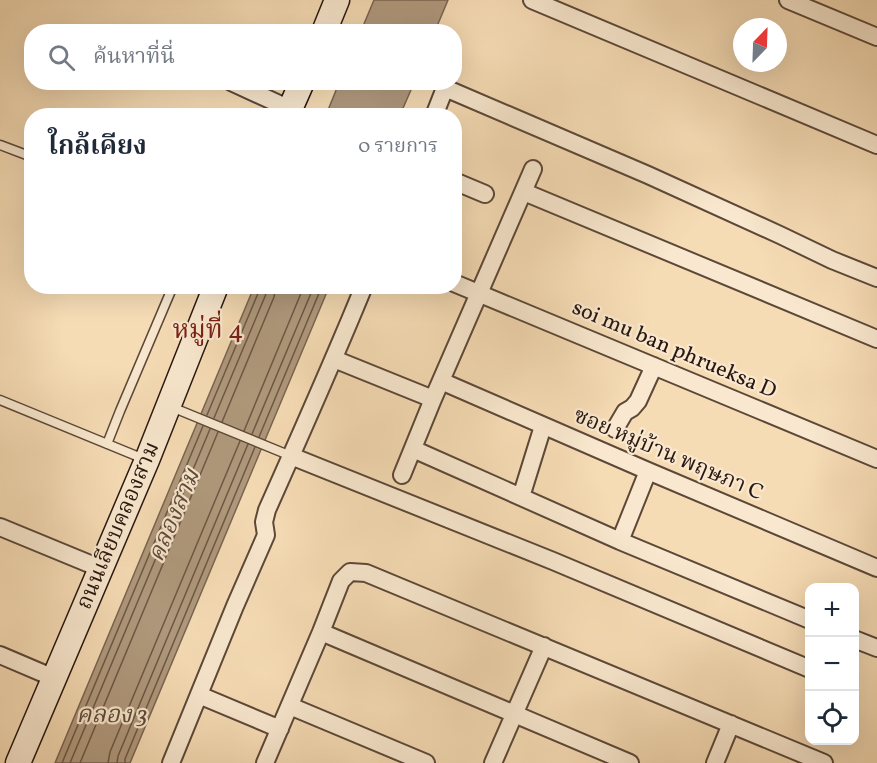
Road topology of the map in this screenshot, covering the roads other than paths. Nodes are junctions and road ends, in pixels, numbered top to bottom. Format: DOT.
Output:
graph roads {
  1 [pos="336,0"];
  2 [pos="532,0"];
  3 [pos="788,0"];
  4 [pos="327,24"];
  5 [pos="877,37"];
  6 [pos="246,90"];
  7 [pos="299,90"];
  8 [pos="441,90"];
  9 [pos="451,90"];
  10 [pos="281,108"];
  11 [pos="291,108"];
  12 [pos="436,108"];
  13 [pos="0,145"];
  14 [pos="877,146"];
  15 [pos="24,154"];
  16 [pos="533,169"];
  17 [pos="462,184"];
  18 [pos="524,192"];
  19 [pos="486,194"];
  20 [pos="877,278"];
  21 [pos="462,287"];
  22 [pos="170,294"];
  23 [pos="213,294"];
  24 [pos="361,294"];
  25 [pos="479,294"];
  26 [pos="877,339"];
  27 [pos="334,359"];
  28 [pos="654,366"];
  29 [pos="441,381"];
  30 [pos="433,399"];
  31 [pos="0,400"];
  32 [pos="169,406"];
  33 [pos="543,426"];
  34 [pos="615,429"];
  35 [pos="107,444"];
  36 [pos="413,449"];
  37 [pos="291,456"];
  38 [pos="877,459"];
  39 [pos="147,460"];
  40 [pos="648,471"];
  41 [pos="402,475"];
  42 [pos="520,497"];
  43 [pos="0,527"];
  44 [pos="620,541"];
  45 [pos="877,568"];
  46 [pos="102,569"];
  47 [pos="805,618"];
  48 [pos="321,632"];
  49 [pos="859,641"];
  50 [pos="544,646"];
  51 [pos="877,648"];
  52 [pos="0,655"];
  53 [pos="805,667"];
  54 [pos="54,678"];
  55 [pos="199,694"];
  56 [pos="290,706"];
  57 [pos="515,714"];
  58 [pos="731,724"];
  59 [pos="280,729"];
  60 [pos="18,763"];
  61 [pos="171,763"];
  62 [pos="265,763"];
  63 [pos="426,763"];
  64 [pos="493,763"];
  65 [pos="630,763"];
  66 [pos="715,763"];
  67 [pos="824,763"];
  1 -- 4 [label="main road"];
  2 -- 14 [label="street"];
  3 -- 5 [label="street"];
  6 -- 10 [label="street"];
  7 -- 11 [label="main road"];
  8 -- 12 [label="street"];
  9 -- 20 [label="street"];
  13 -- 15 [label="lane"];
  16 -- 18 [label="street"];
  17 -- 19 [label="street"];
  18 -- 25 [label="street"];
  18 -- 26 [label="street"];
  21 -- 25 [label="street, soi mu ban phrueksa D"];
  22 -- 35 [label="lane"];
  23 -- 32 [label="main road, ถนนเลียบคลองสาม"];
  24 -- 27 [label="street"];
  25 -- 28 [label="street, soi mu ban phrueksa D"];
  25 -- 29 [label="street"];
  27 -- 30 [label="street"];
  27 -- 37 [label="street"];
  28 -- 34 [label="street"];
  28 -- 38 [label="street, soi mu ban phrueksa D"];
  29 -- 30 [label="street"];
  29 -- 33 [label="street, ซอย หมู่บ้าน พฤษภา C"];
  30 -- 36 [label="street"];
  31 -- 35 [label="lane"];
  32 -- 37 [label="lane"];
  32 -- 39 [label="main road, ถนนเลียบคลองสาม"];
  33 -- 40 [label="street, ซอย หมู่บ้าน พฤษภา C"];
  33 -- 42 [label="street"];
  35 -- 39 [label="lane"];
  36 -- 41 [label="street"];
  36 -- 42 [label="street"];
  37 -- 53 [label="street"];
  37 -- 55 [label="street"];
  39 -- 46 [label="main road, ถนนเลียบคลองสาม"];
  40 -- 44 [label="street"];
  40 -- 45 [label="street, ซอย หมู่บ้าน พฤษภา C"];
  42 -- 44 [label="street"];
  43 -- 46 [label="street"];
  44 -- 47 [label="street"];
  46 -- 54 [label="main road, ถนนเลียบคลองสาม"];
  48 -- 50 [label="street"];
  48 -- 56 [label="street"];
  48 -- 57 [label="street"];
  49 -- 51 [label="street"];
  50 -- 57 [label="street"];
  50 -- 58 [label="street"];
  52 -- 54 [label="street"];
  54 -- 60 [label="main road, ถนนเลียบคลองสาม"];
  55 -- 59 [label="street"];
  55 -- 61 [label="street"];
  56 -- 59 [label="street"];
  56 -- 63 [label="street"];
  57 -- 64 [label="street"];
  57 -- 65 [label="street"];
  58 -- 66 [label="street"];
  58 -- 67 [label="street"];
  59 -- 62 [label="street"];
}
